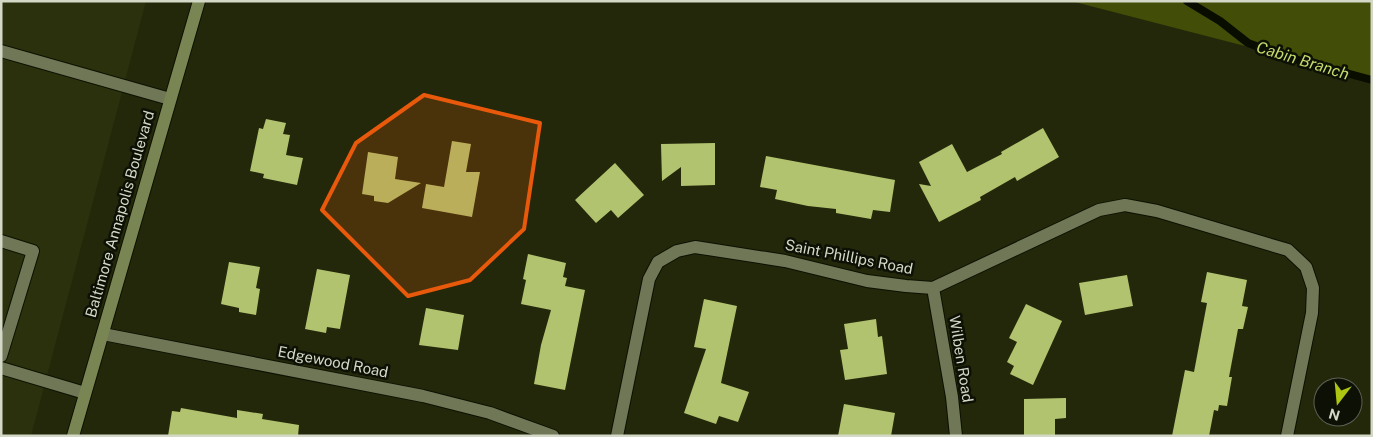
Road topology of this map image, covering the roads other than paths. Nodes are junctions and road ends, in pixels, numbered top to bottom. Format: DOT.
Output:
graph roads {
  1 [pos="199,1"];
  2 [pos="1,51"];
  3 [pos="170,100"];
  4 [pos="1,240"];
  5 [pos="933,288"];
  6 [pos="103,334"];
  7 [pos="1,356"];
  8 [pos="1,368"];
  9 [pos="86,392"];
  10 [pos="73,436"];
  11 [pos="552,436"];
  12 [pos="617,436"];
  13 [pos="956,436"];
  14 [pos="1287,436"];
  1 -- 3 [label="main road, Baltimore Annapolis Boulevard"];
  2 -- 3 [label="street"];
  3 -- 6 [label="main road, Baltimore Annapolis Boulevard"];
  4 -- 7 [label="street"];
  5 -- 12 [label="street, Saint Phillips Road"];
  5 -- 13 [label="street, Wilben Road"];
  5 -- 14 [label="street, Saint Phillips Road"];
  6 -- 9 [label="main road, Baltimore Annapolis Boulevard"];
  6 -- 11 [label="street, Edgewood Road"];
  8 -- 9 [label="street"];
  9 -- 10 [label="main road, Baltimore Annapolis Boulevard"];
}
